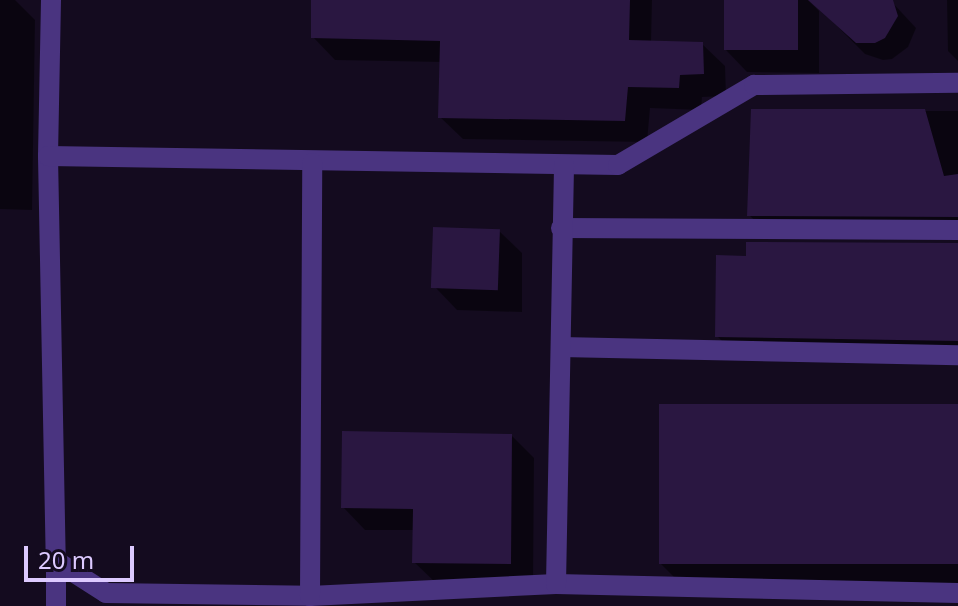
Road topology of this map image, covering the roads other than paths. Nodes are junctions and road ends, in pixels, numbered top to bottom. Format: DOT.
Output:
graph roads {
  1 [pos="51,0"];
  2 [pos="958,83"];
  3 [pos="48,156"];
  4 [pos="312,163"];
  5 [pos="564,165"];
  6 [pos="561,228"];
  7 [pos="958,230"];
  8 [pos="561,347"];
  9 [pos="958,355"];
  10 [pos="56,561"];
  11 [pos="556,584"];
  12 [pos="958,593"];
  13 [pos="310,596"];
  14 [pos="56,606"];
  1 -- 3 [label="lane"];
  2 -- 5 [label="lane"];
  3 -- 4 [label="lane"];
  3 -- 10 [label="lane"];
  4 -- 5 [label="lane"];
  4 -- 13 [label="lane"];
  5 -- 6 [label="lane"];
  6 -- 7 [label="lane"];
  6 -- 8 [label="lane"];
  8 -- 9 [label="lane"];
  8 -- 11 [label="lane"];
  10 -- 13 [label="lane"];
  10 -- 14 [label="lane"];
  11 -- 12 [label="lane"];
  11 -- 13 [label="lane"];
}
